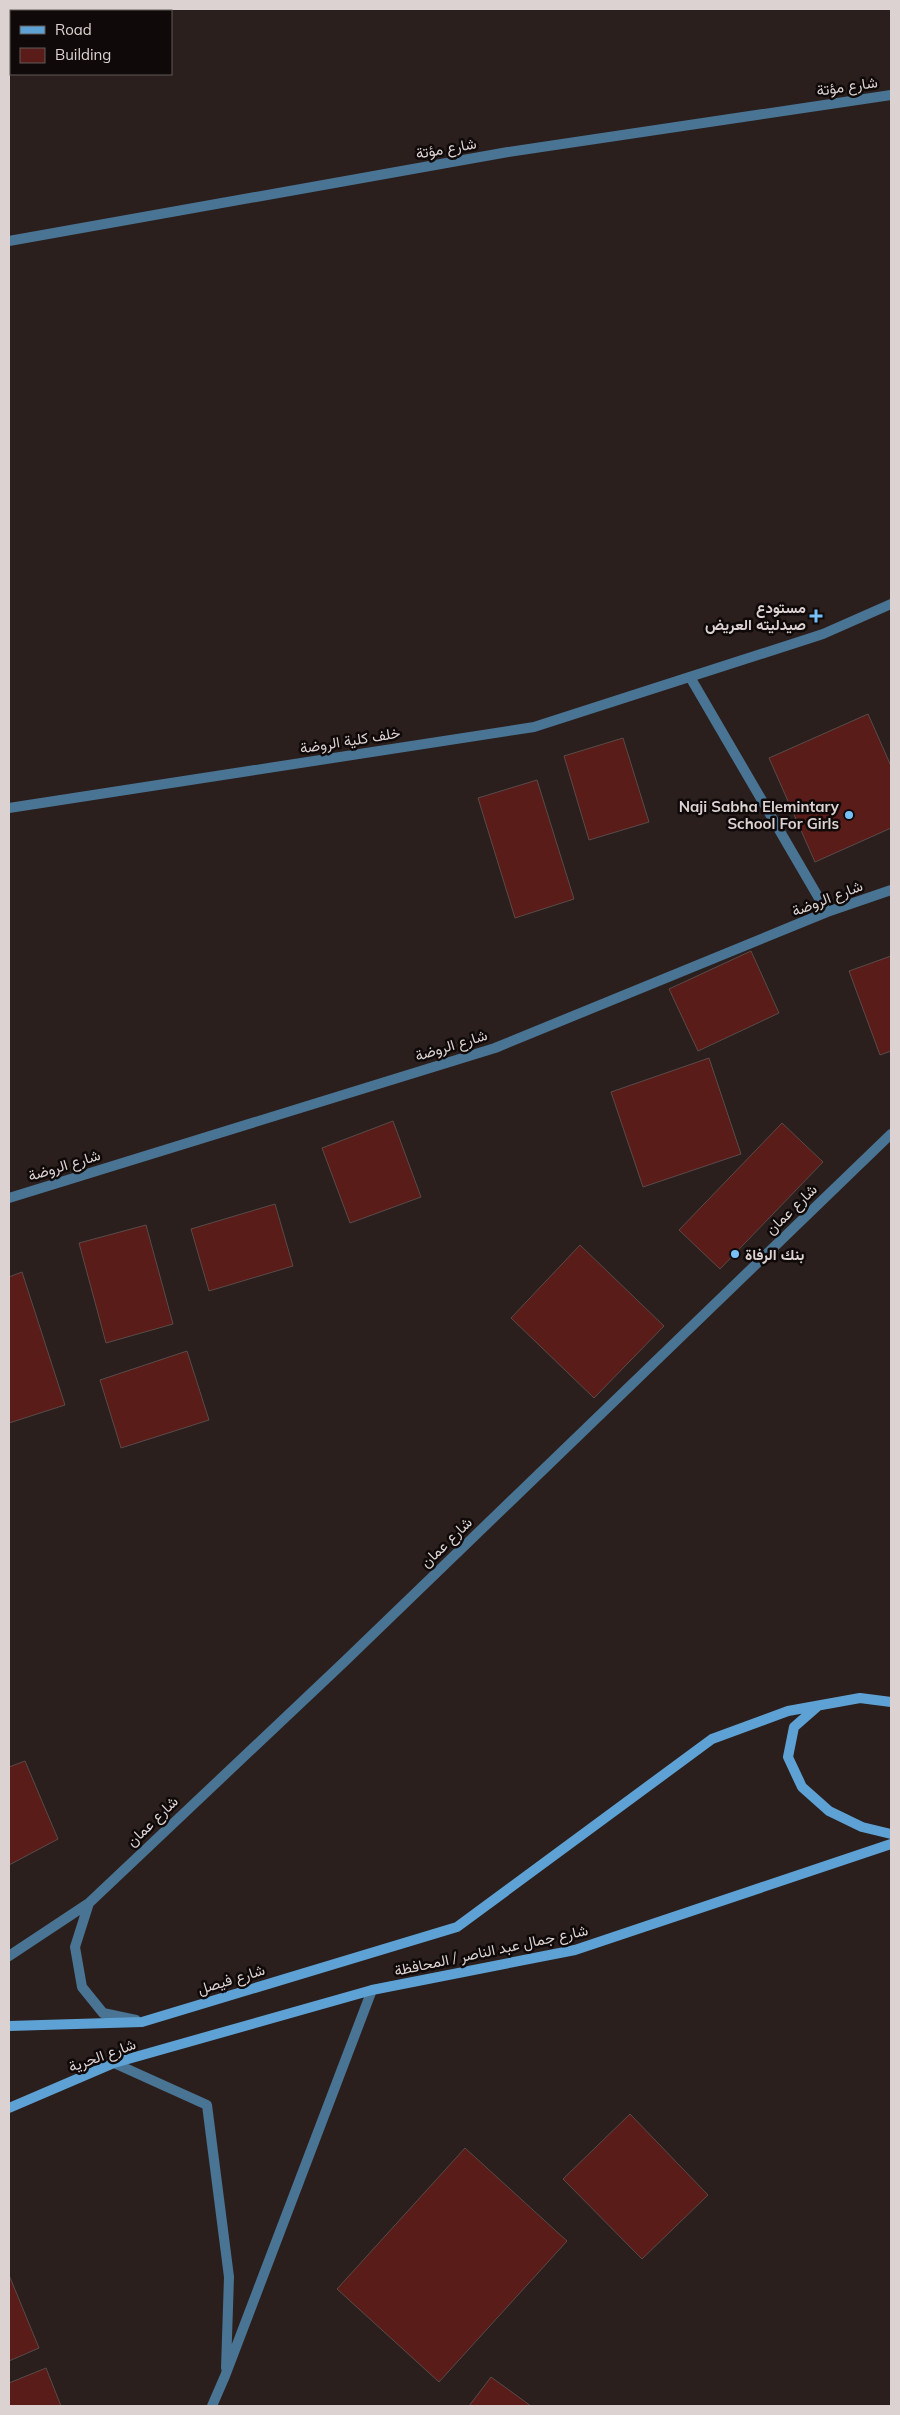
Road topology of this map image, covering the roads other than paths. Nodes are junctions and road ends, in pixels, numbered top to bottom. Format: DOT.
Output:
graph roads {
  1 [pos="891,95"];
  2 [pos="9,240"];
  3 [pos="891,604"];
  4 [pos="690,677"];
  5 [pos="9,808"];
  6 [pos="891,890"];
  7 [pos="828,912"];
  8 [pos="891,1134"];
  9 [pos="9,1198"];
  10 [pos="891,1702"];
  11 [pos="818,1706"];
  12 [pos="891,1834"];
  13 [pos="891,1844"];
  14 [pos="89,1903"];
  15 [pos="457,1927"];
  16 [pos="9,1956"];
  17 [pos="372,1990"];
  18 [pos="142,2022"];
  19 [pos="9,2026"];
  20 [pos="208,2037"];
  21 [pos="114,2063"];
  22 [pos="9,2108"];
  23 [pos="225,2376"];
  24 [pos="212,2406"];
  1 -- 2 [label="street, شارع مؤتة"];
  3 -- 4 [label="street, خلف كلية الروضة"];
  4 -- 5 [label="street, خلف كلية الروضة"];
  4 -- 7 [label="street"];
  6 -- 7 [label="street, شارع الروضة"];
  7 -- 9 [label="street, شارع الروضة"];
  8 -- 14 [label="street, شارع عمان"];
  10 -- 11 [label="main road, شارع جمال عبد الناصر / المحافظة"];
  11 -- 12 [label="main road"];
  11 -- 15 [label="main road, شارع جمال عبد الناصر / المحافظة"];
  13 -- 17 [label="main road, شارع جمال عبد الناصر / المحافظة"];
  14 -- 16 [label="street, شارع عمان"];
  14 -- 18 [label="street"];
  15 -- 18 [label="main road, شارع فيصل"];
  17 -- 20 [label="main road, شارع جمال عبد الناصر / المحافظة"];
  17 -- 23 [label="street"];
  18 -- 19 [label="main road, شارع فيصل"];
  20 -- 21 [label="main road, شارع الحرية"];
  21 -- 22 [label="main road, شارع الحرية"];
  21 -- 23 [label="street"];
  23 -- 24 [label="street"];
}
